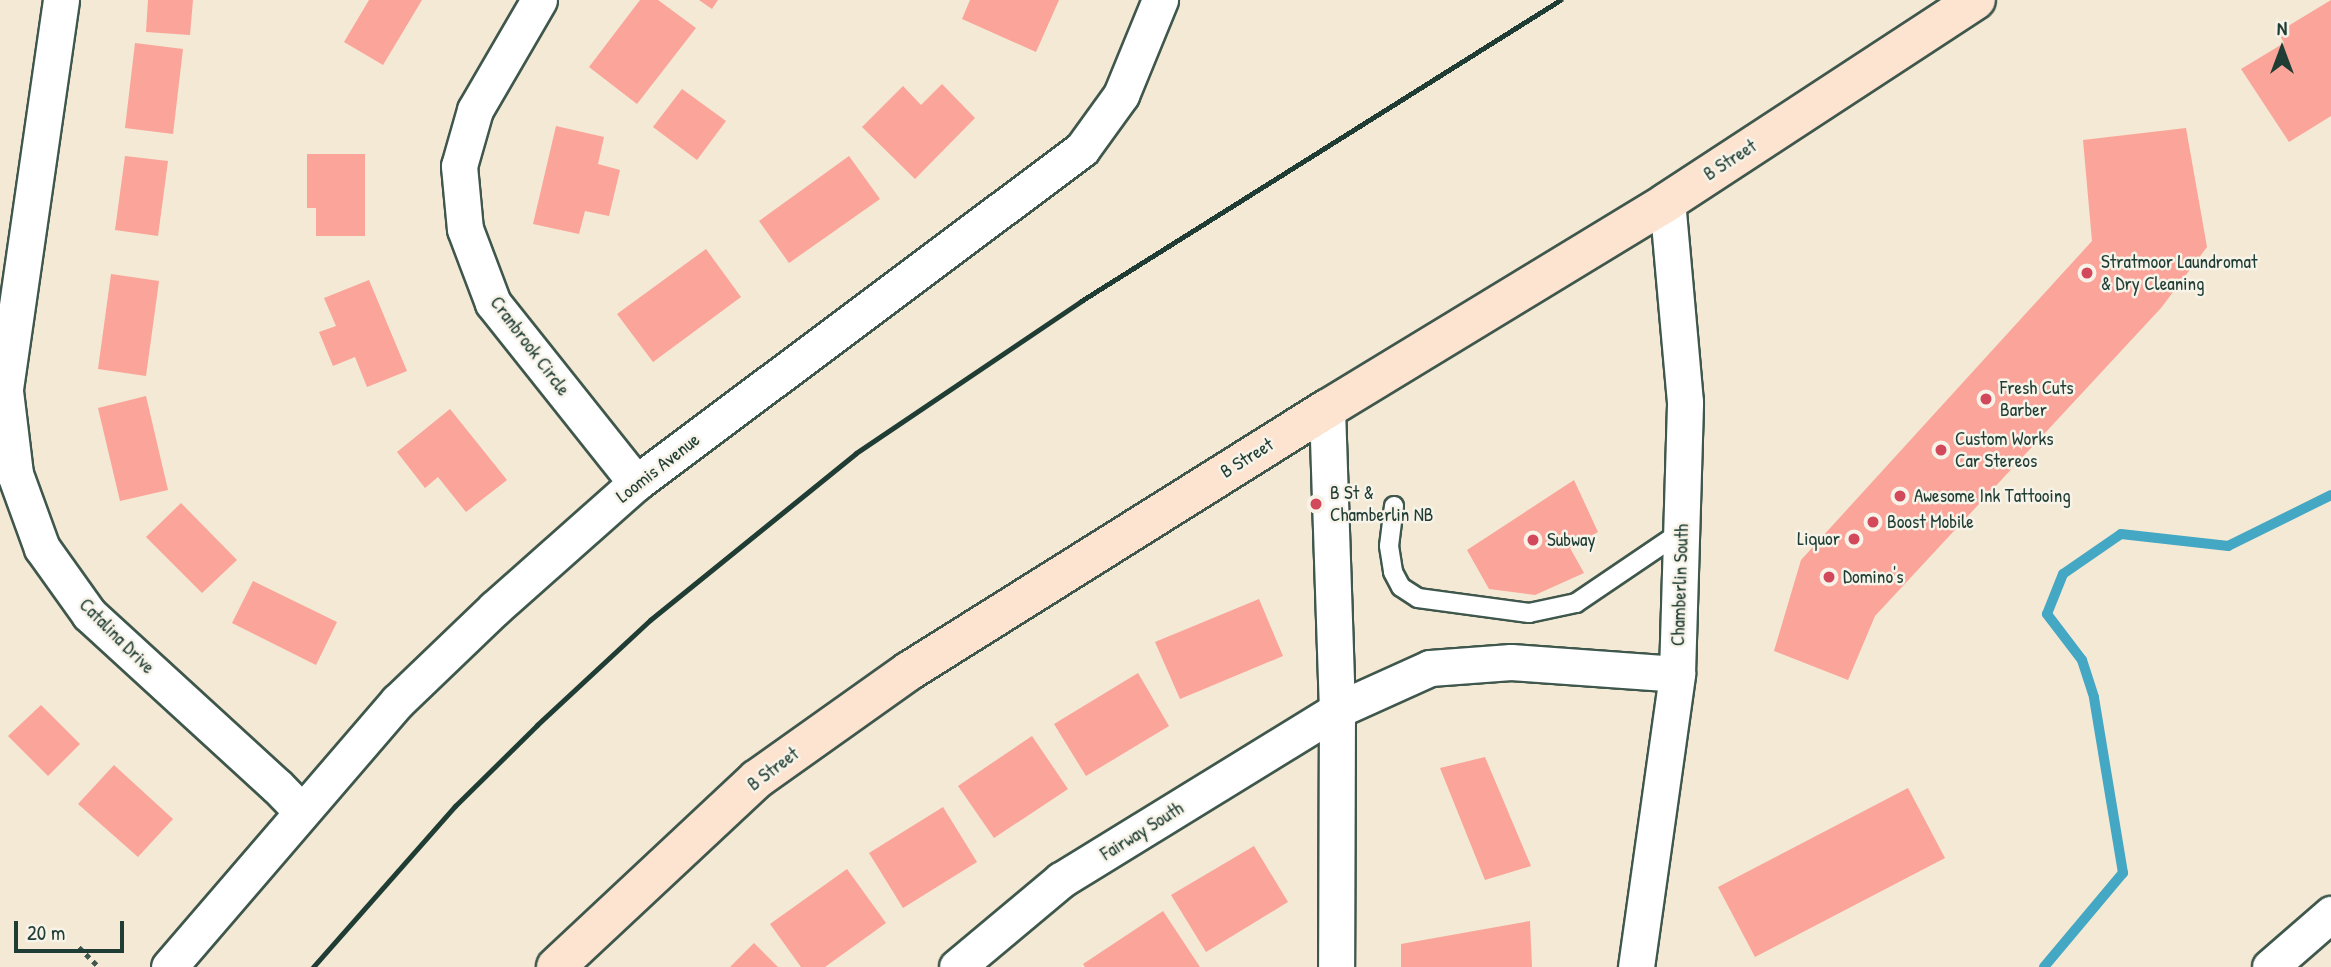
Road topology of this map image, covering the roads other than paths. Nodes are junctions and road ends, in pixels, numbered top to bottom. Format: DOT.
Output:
graph roads {
  1 [pos="61,0"];
  2 [pos="540,0"];
  3 [pos="1160,0"];
  4 [pos="1976,0"];
  5 [pos="1667,202"];
  6 [pos="1326,409"];
  7 [pos="636,483"];
  8 [pos="1394,506"];
  9 [pos="1681,532"];
  10 [pos="1677,674"];
  11 [pos="1337,710"];
  12 [pos="301,811"];
  13 [pos="2331,914"];
  14 [pos="169,967"];
  15 [pos="556,967"];
  16 [pos="957,967"];
  17 [pos="1336,967"];
  18 [pos="1636,967"];
  19 [pos="2270,967"];
  1 -- 12 [label="street, Catalina Drive"];
  2 -- 7 [label="street, Cranbrook Circle"];
  3 -- 7 [label="street, Loomis Avenue"];
  4 -- 5 [label="main road, B Street"];
  5 -- 6 [label="main road, B Street"];
  5 -- 9 [label="street, Chamberlin South"];
  6 -- 11 [label="street"];
  6 -- 15 [label="main road, B Street"];
  7 -- 12 [label="street, Loomis Avenue"];
  8 -- 9 [label="lane"];
  9 -- 10 [label="street, Chamberlin South"];
  10 -- 11 [label="street, Fairway South"];
  10 -- 18 [label="street, Chamberlin South"];
  11 -- 16 [label="street, Fairway South"];
  11 -- 17 [label="street"];
  12 -- 14 [label="street, Loomis Avenue"];
  13 -- 19 [label="street"];
}
